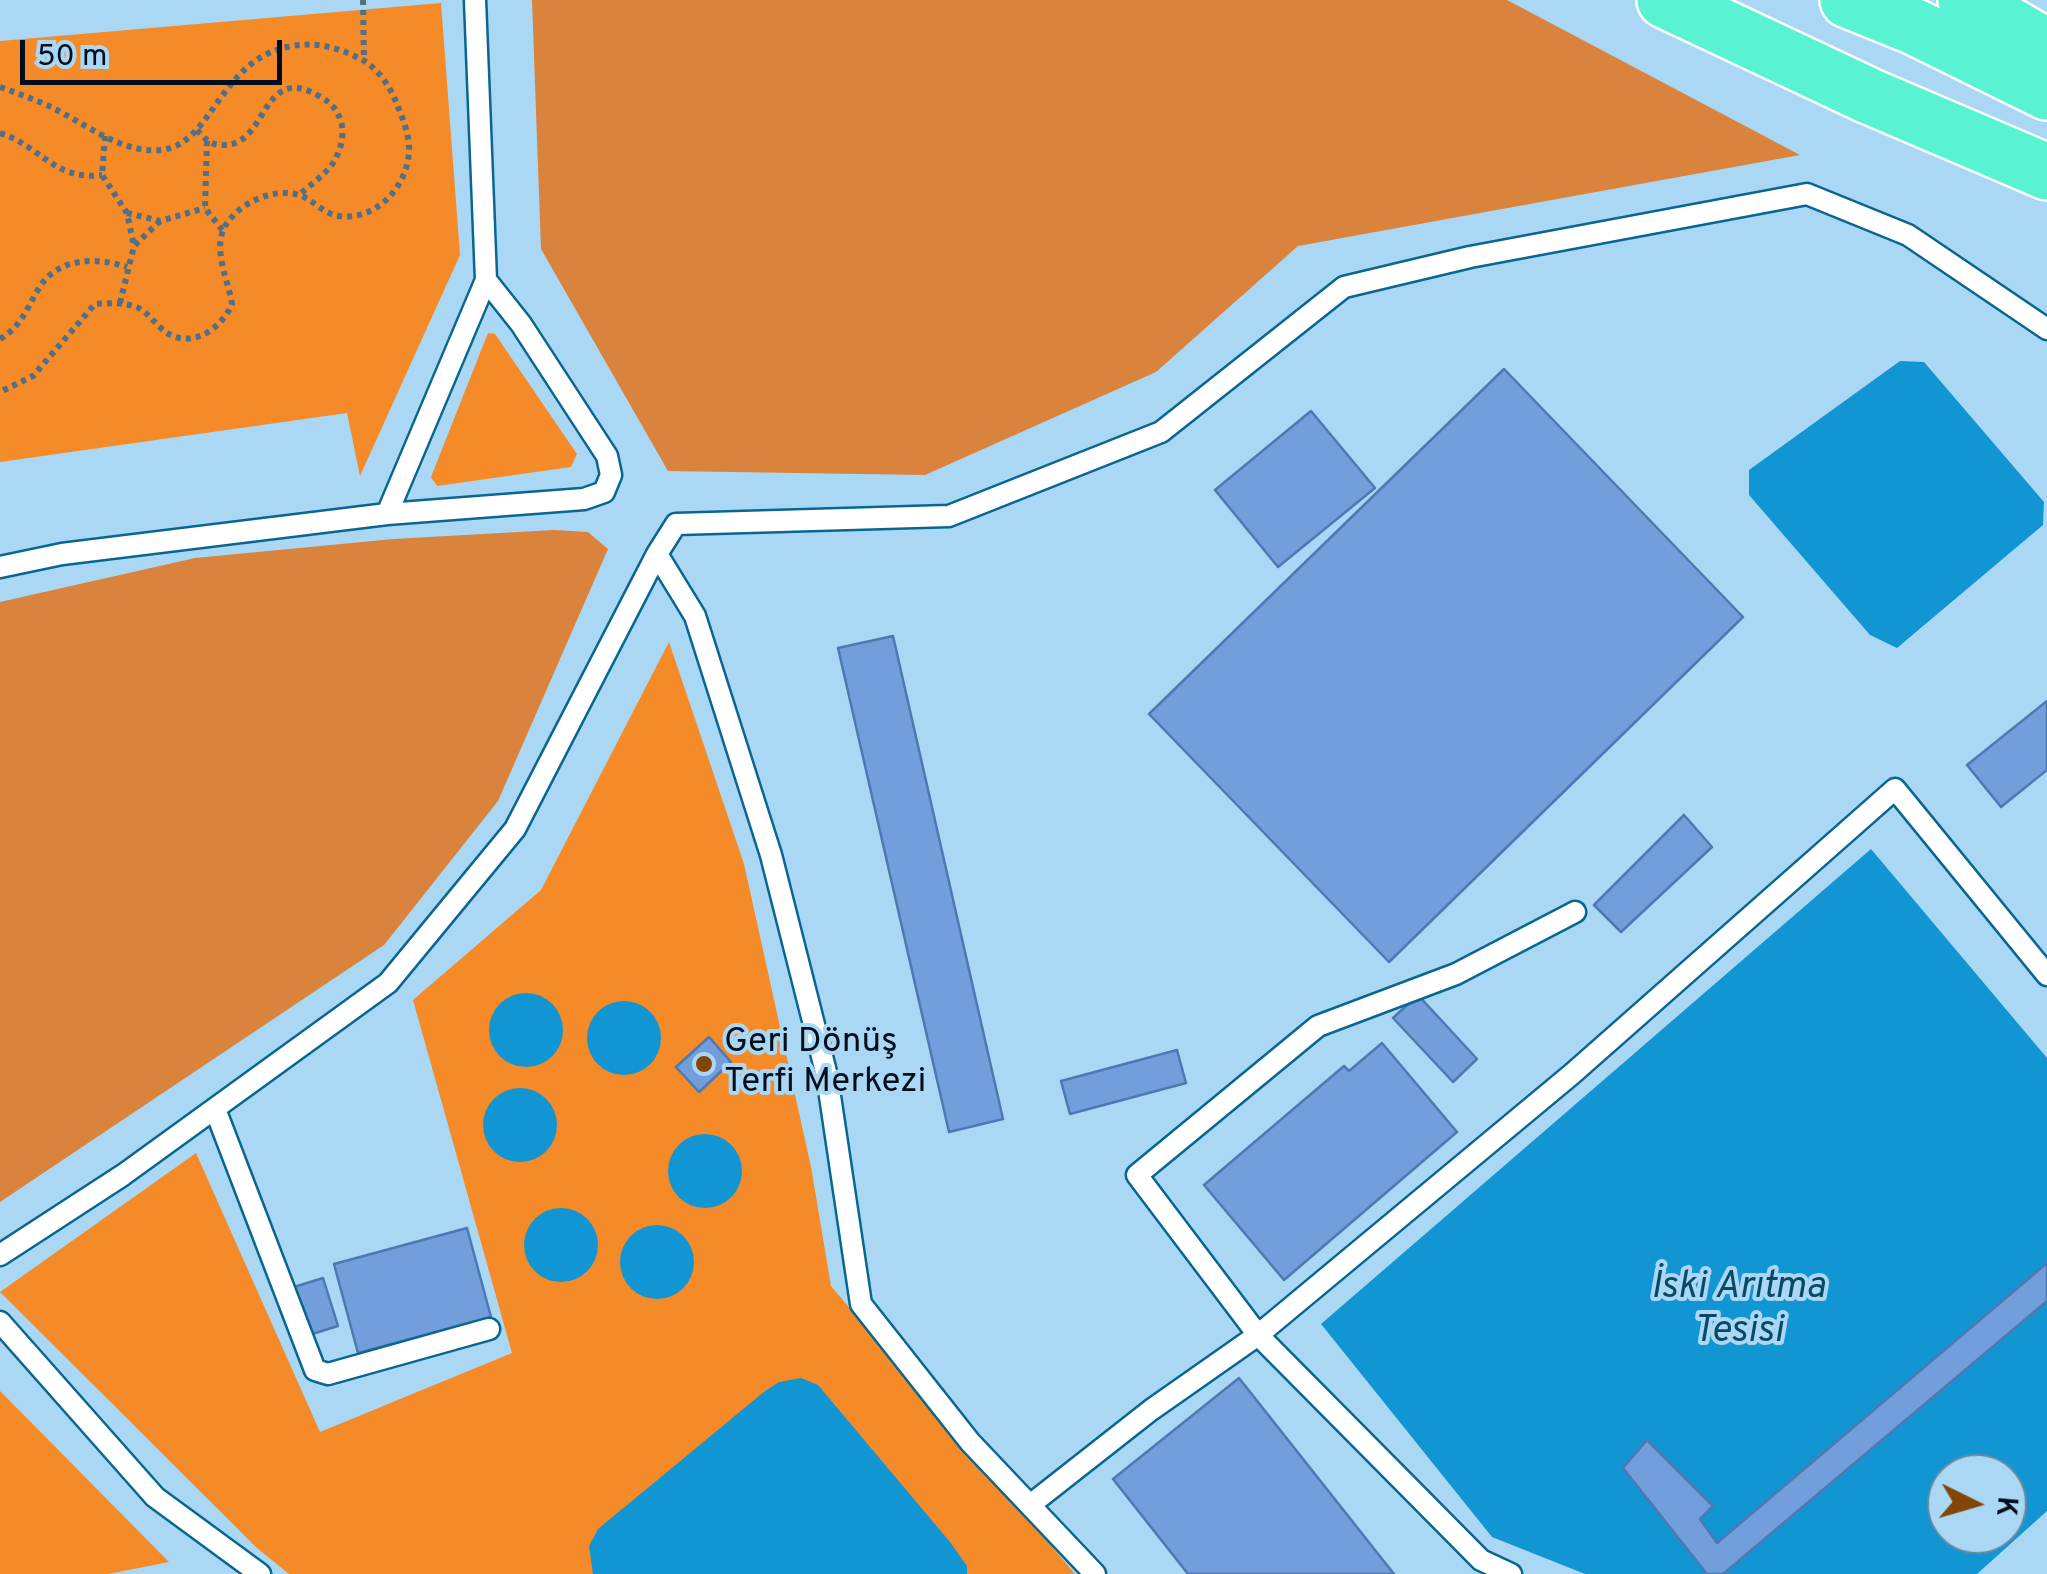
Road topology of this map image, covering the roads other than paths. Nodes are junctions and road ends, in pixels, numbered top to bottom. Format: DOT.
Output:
graph roads {
  1 [pos="475,0"];
  2 [pos="1666,0"];
  3 [pos="1848,0"];
  4 [pos="1966,0"];
  5 [pos="2047,47"];
  6 [pos="2047,92"];
  7 [pos="2022,163"];
  8 [pos="2047,183"];
  9 [pos="486,280"];
  10 [pos="2047,330"];
  11 [pos="387,514"];
  12 [pos="657,554"];
  13 [pos="0,567"];
  14 [pos="1576,912"];
  15 [pos="2047,975"];
  16 [pos="215,1109"];
  17 [pos="0,1255"];
  18 [pos="0,1322"];
  19 [pos="488,1329"];
  20 [pos="1258,1334"];
  21 [pos="1030,1505"];
  22 [pos="260,1574"];
  23 [pos="1094,1574"];
  24 [pos="1511,1574"];
  1 -- 9 [label="lane"];
  2 -- 7 [label="highway"];
  3 -- 6 [label="highway"];
  4 -- 5 [label="highway"];
  7 -- 8 [label="highway"];
  9 -- 11 [label="lane"];
  9 -- 11 [label="lane"];
  10 -- 12 [label="lane"];
  11 -- 13 [label="lane"];
  12 -- 16 [label="lane"];
  12 -- 21 [label="lane"];
  14 -- 20 [label="lane"];
  15 -- 20 [label="lane"];
  16 -- 17 [label="lane"];
  16 -- 19 [label="lane"];
  18 -- 22 [label="lane"];
  20 -- 21 [label="lane"];
  20 -- 24 [label="lane"];
  21 -- 23 [label="lane"];
}
